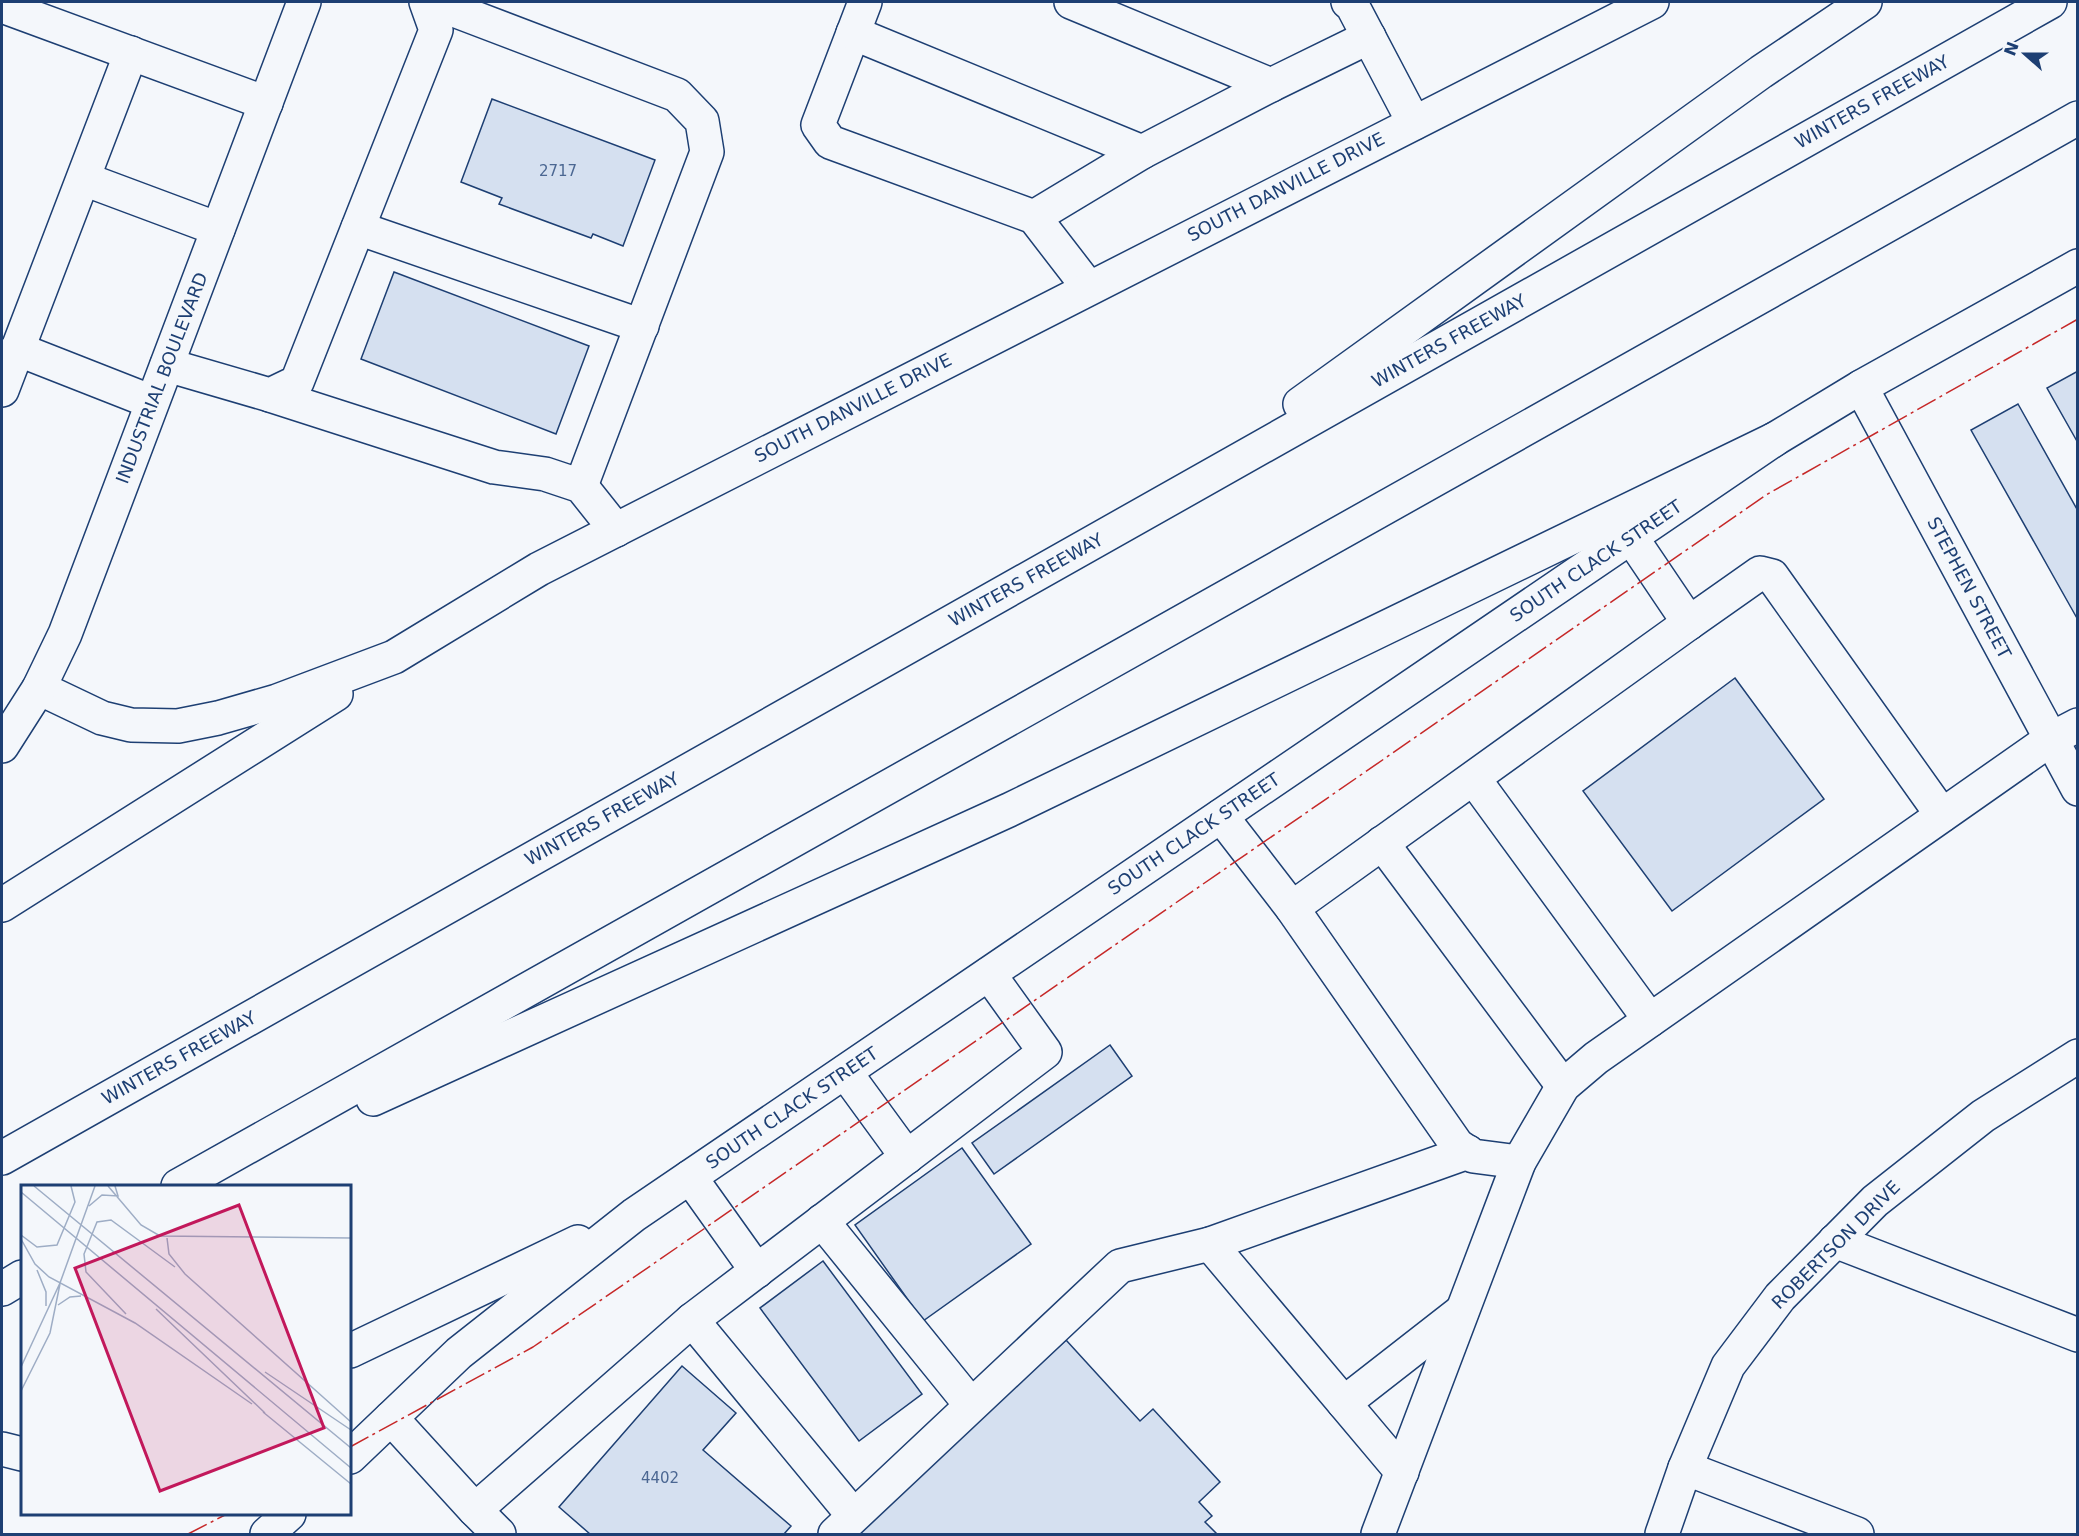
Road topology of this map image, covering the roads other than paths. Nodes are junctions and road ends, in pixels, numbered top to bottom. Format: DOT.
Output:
graph roads {
  1 [pos="304,2"];
  2 [pos="426,2"];
  3 [pos="433,2"];
  4 [pos="865,2"];
  5 [pos="1071,2"];
  6 [pos="1348,2"];
  7 [pos="1652,2"];
  8 [pos="1865,2"];
  9 [pos="2050,2"];
  10 [pos="2,6"];
  11 [pos="853,33"];
  12 [pos="1369,38"];
  13 [pos="131,53"];
  14 [pos="1271,85"];
  15 [pos="266,103"];
  16 [pos="2078,118"];
  17 [pos="1414,123"];
  18 [pos="1142,152"];
  19 [pos="84,179"];
  20 [pos="1034,217"];
  21 [pos="358,228"];
  22 [pos="218,229"];
  23 [pos="2078,266"];
  24 [pos="1088,287"];
  25 [pos="642,326"];
  26 [pos="17,349"];
  27 [pos="167,365"];
  28 [pos="1861,387"];
  29 [pos="2,390"];
  30 [pos="270,395"];
  31 [pos="152,402"];
  32 [pos="1775,439"];
  33 [pos="581,486"];
  34 [pos="1166,501"];
  35 [pos="616,530"];
  36 [pos="1631,537"];
  37 [pos="1689,623"];
  38 [pos="394,657"];
  39 [pos="39,688"];
  40 [pos="2064,732"];
  41 [pos="2,746"];
  42 [pos="1474,779"];
  43 [pos="2078,789"];
  44 [pos="1942,815"];
  45 [pos="1221,816"];
  46 [pos="1382,843"];
  47 [pos="2,905"];
  48 [pos="1292,908"];
  49 [pos="989,974"];
  50 [pos="1650,1020"];
  51 [pos="2078,1056"];
  52 [pos="845,1072"];
  53 [pos="1563,1086"];
  54 [pos="1468,1152"];
  55 [pos="907,1156"];
  56 [pos="2,1158"];
  57 [pos="1519,1162"];
  58 [pos="690,1177"];
  59 [pos="181,1185"];
  60 [pos="181,1185"];
  61 [pos="634,1215"];
  62 [pos="822,1221"];
  63 [pos="1835,1241"];
  64 [pos="1210,1244"];
  65 [pos="757,1271"];
  66 [pos="21,1278"];
  67 [pos="2,1289"];
  68 [pos="1462,1311"];
  69 [pos="692,1320"];
  70 [pos="2078,1335"];
  71 [pos="351,1352"];
  72 [pos="1344,1402"];
  73 [pos="971,1405"];
  74 [pos="391,1418"];
  75 [pos="2,1449"];
  76 [pos="21,1454"];
  77 [pos="351,1456"];
  78 [pos="1685,1468"];
  79 [pos="1402,1472"];
  80 [pos="474,1510"];
  81 [pos="289,1515"];
  82 [pos="844,1525"];
  83 [pos="267,1534"];
  84 [pos="499,1534"];
  85 [pos="1378,1534"];
  86 [pos="1662,1534"];
  87 [pos="1857,1534"];
  1 -- 15 [label="main road, INDUSTRIAL BOULEVARD"];
  2 -- 21 [label="main road"];
  3 -- 25 [label="main road"];
  4 -- 11 [label="main road"];
  5 -- 14 [label="main road"];
  6 -- 12 [label="main road"];
  7 -- 17 [label="main road, SOUTH DANVILLE DRIVE"];
  8 -- 34 [label="main road"];
  9 -- 34 [label="main road, WINTERS FREEWAY"];
  10 -- 13 [label="main road"];
  11 -- 18 [label="main road"];
  11 -- 20 [label="main road"];
  12 -- 14 [label="main road"];
  12 -- 17 [label="main road"];
  13 -- 15 [label="main road"];
  13 -- 19 [label="main road"];
  14 -- 18 [label="main road"];
  15 -- 22 [label="main road, INDUSTRIAL BOULEVARD"];
  16 -- 59 [label="main road"];
  17 -- 24 [label="main road, SOUTH DANVILLE DRIVE"];
  18 -- 20 [label="main road"];
  19 -- 22 [label="main road"];
  19 -- 26 [label="main road"];
  20 -- 24 [label="main road"];
  21 -- 25 [label="main road"];
  21 -- 30 [label="main road"];
  22 -- 27 [label="main road, INDUSTRIAL BOULEVARD"];
  23 -- 28 [label="main road, SOUTH CLACK STREET"];
  24 -- 35 [label="main road, SOUTH DANVILLE DRIVE"];
  25 -- 33 [label="main road"];
  26 -- 29 [label="main road"];
  26 -- 31 [label="main road"];
  27 -- 30 [label="main road"];
  27 -- 31 [label="main road, INDUSTRIAL BOULEVARD"];
  28 -- 32 [label="main road, SOUTH CLACK STREET"];
  28 -- 40 [label="main road, STEPHEN STREET"];
  30 -- 33 [label="main road"];
  31 -- 39 [label="main road, INDUSTRIAL BOULEVARD"];
  32 -- 36 [label="main road, SOUTH CLACK STREET"];
  32 -- 60 [label="main road"];
  33 -- 35 [label="main road"];
  34 -- 56 [label="main road, WINTERS FREEWAY"];
  35 -- 38 [label="main road, SOUTH DANVILLE DRIVE"];
  36 -- 37 [label="main road"];
  36 -- 45 [label="main road, SOUTH CLACK STREET"];
  37 -- 42 [label="main road"];
  37 -- 44 [label="main road"];
  38 -- 39 [label="main road, SOUTH DANVILLE DRIVE"];
  38 -- 47 [label="main road"];
  39 -- 41 [label="main road, INDUSTRIAL BOULEVARD"];
  40 -- 43 [label="main road, STEPHEN STREET"];
  40 -- 44 [label="main road"];
  42 -- 46 [label="main road"];
  42 -- 50 [label="main road"];
  44 -- 50 [label="main road"];
  45 -- 48 [label="main road"];
  45 -- 49 [label="main road, SOUTH CLACK STREET"];
  46 -- 48 [label="main road"];
  46 -- 53 [label="main road"];
  48 -- 54 [label="main road"];
  49 -- 52 [label="main road, SOUTH CLACK STREET"];
  49 -- 55 [label="main road"];
  50 -- 53 [label="main road"];
  51 -- 63 [label="main road, ROBERTSON DRIVE"];
  52 -- 55 [label="main road"];
  52 -- 58 [label="main road, SOUTH CLACK STREET"];
  53 -- 57 [label="main road"];
  54 -- 57 [label="main road"];
  54 -- 64 [label="main road"];
  55 -- 62 [label="main road"];
  57 -- 68 [label="main road"];
  58 -- 61 [label="main road, SOUTH CLACK STREET"];
  58 -- 65 [label="main road"];
  61 -- 71 [label="main road"];
  61 -- 74 [label="main road, SOUTH CLACK STREET"];
  62 -- 65 [label="main road"];
  62 -- 73 [label="main road"];
  63 -- 70 [label="main road"];
  63 -- 78 [label="main road, ROBERTSON DRIVE"];
  64 -- 72 [label="main road"];
  64 -- 73 [label="main road"];
  65 -- 69 [label="main road"];
  66 -- 67 [label="main road"];
  68 -- 72 [label="main road"];
  68 -- 79 [label="main road"];
  69 -- 80 [label="main road"];
  69 -- 82 [label="main road"];
  72 -- 79 [label="main road"];
  73 -- 82 [label="main road"];
  74 -- 77 [label="main road, SOUTH CLACK STREET"];
  74 -- 80 [label="main road"];
  75 -- 76 [label="main road"];
  78 -- 86 [label="main road, ROBERTSON DRIVE"];
  78 -- 87 [label="main road"];
  79 -- 85 [label="main road"];
  80 -- 84 [label="main road"];
  81 -- 83 [label="main road"];
}
